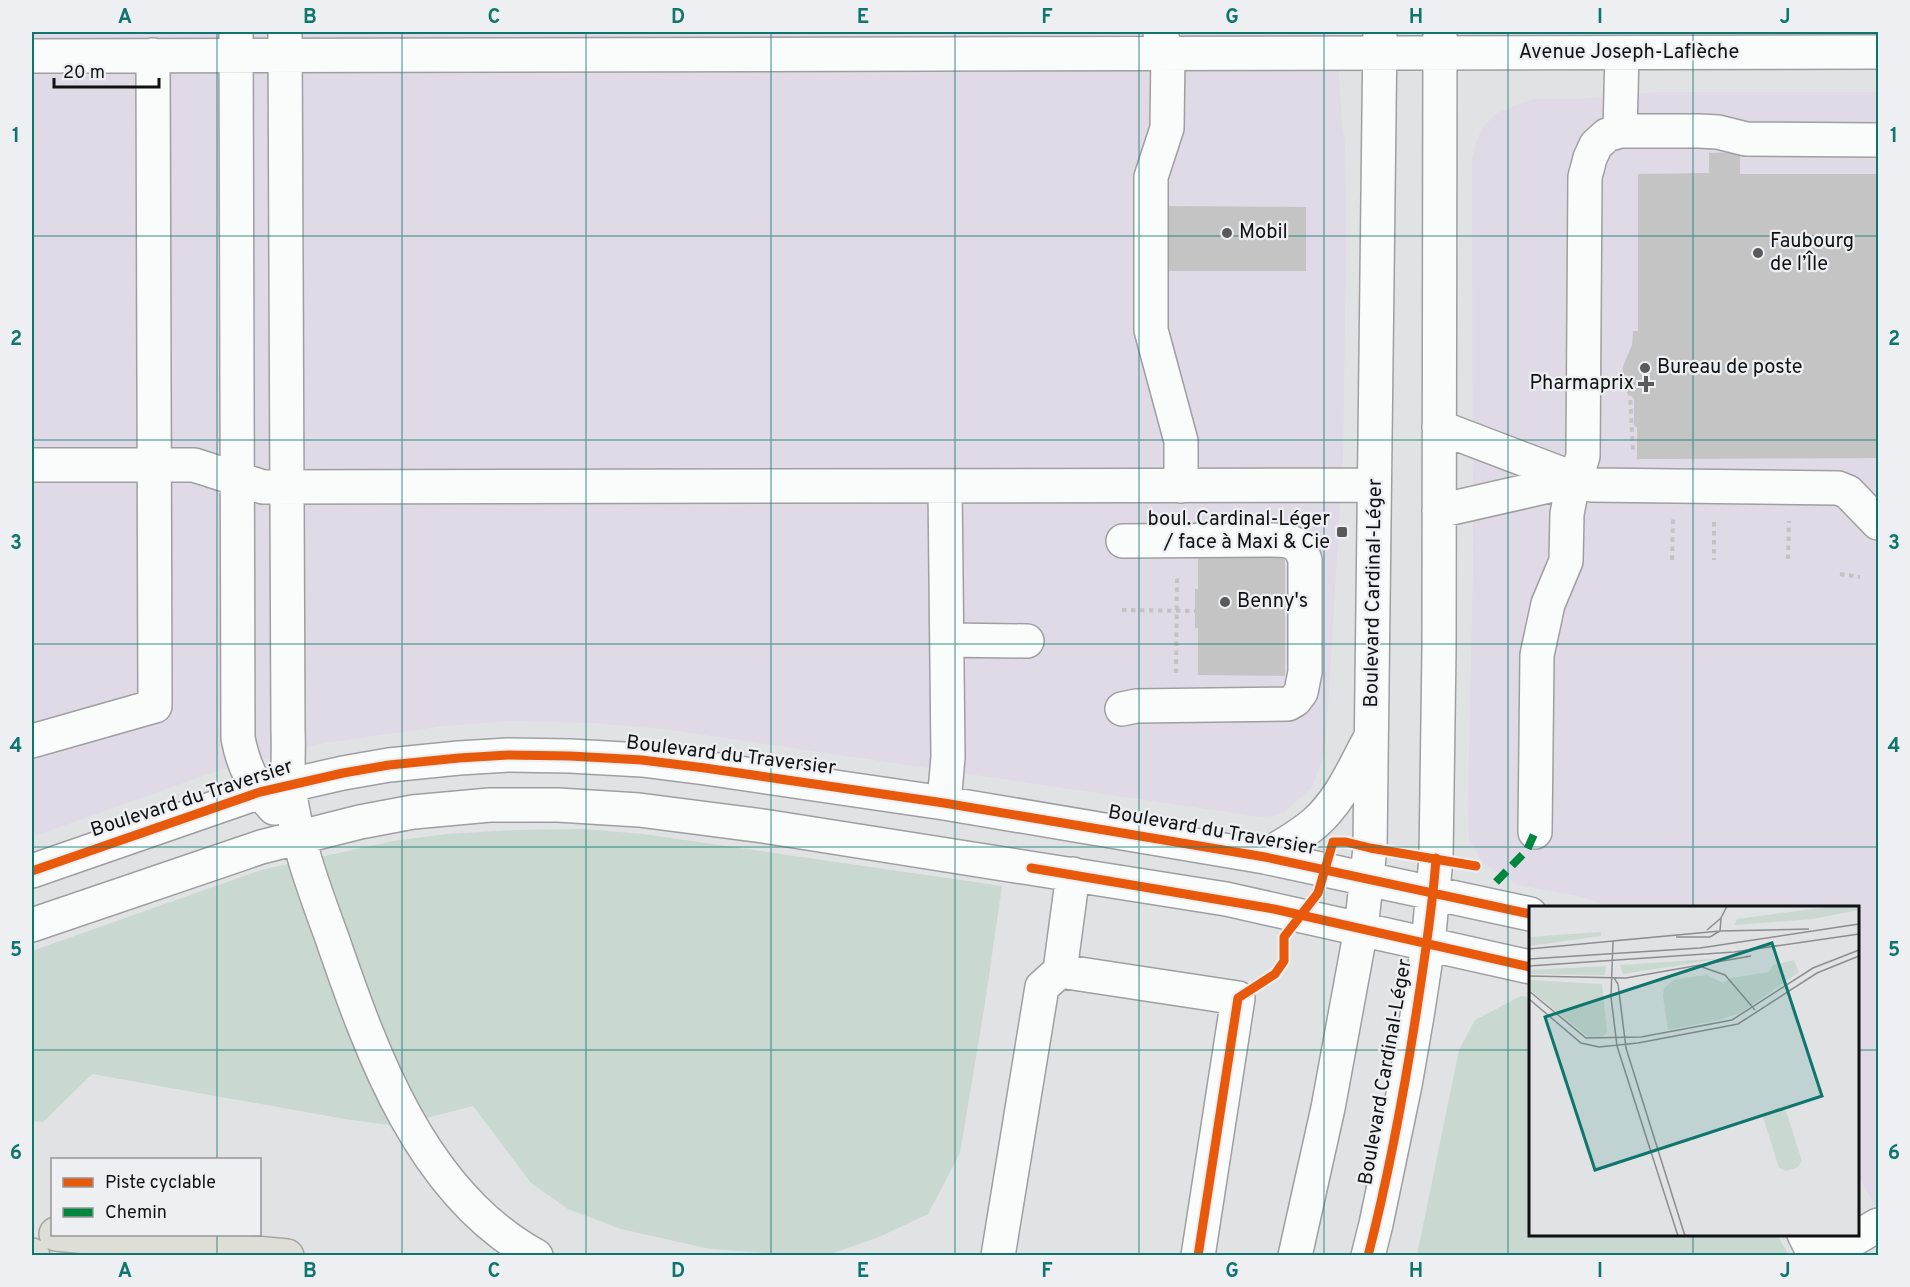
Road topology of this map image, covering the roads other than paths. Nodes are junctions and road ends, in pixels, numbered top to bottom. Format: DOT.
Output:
graph roads {
  1 [pos="1164,42"];
  2 [pos="1380,42"];
  3 [pos="236,43"];
  4 [pos="285,43"];
  5 [pos="517,43"];
  6 [pos="1440,43"];
  7 [pos="1878,52"];
  8 [pos="1623,53"];
  9 [pos="153,55"];
  10 [pos="32,56"];
  11 [pos="1620,131"];
  12 [pos="1878,140"];
  13 [pos="1439,427"];
  14 [pos="32,465"];
  15 [pos="153,465"];
  16 [pos="238,479"];
  17 [pos="1575,480"];
  18 [pos="1374,485"];
  19 [pos="945,486"];
  20 [pos="1181,486"];
  21 [pos="287,487"];
  22 [pos="1439,511"];
  23 [pos="1878,523"];
  24 [pos="1123,542"];
  25 [pos="947,640"];
  26 [pos="1027,640"];
  27 [pos="1122,709"];
  28 [pos="1372,735"];
  29 [pos="32,741"];
  30 [pos="274,788"];
  31 [pos="944,803"];
  32 [pos="1535,832"];
  33 [pos="299,836"];
  34 [pos="1265,857"];
  35 [pos="32,871"];
  36 [pos="1073,874"];
  37 [pos="1368,879"];
  38 [pos="1434,893"];
  39 [pos="1529,914"];
  40 [pos="32,925"];
  41 [pos="1361,929"];
  42 [pos="1428,945"];
  43 [pos="1529,967"];
  44 [pos="1060,971"];
  45 [pos="32,1232"];
  46 [pos="51,1234"];
  47 [pos="75,1236"];
  48 [pos="1805,1236"];
  49 [pos="1866,1237"];
  50 [pos="287,1256"];
  51 [pos="536,1256"];
  52 [pos="998,1256"];
  53 [pos="1198,1256"];
  54 [pos="1295,1256"];
  55 [pos="1368,1256"];
  56 [pos="1815,1256"];
  57 [pos="1825,1256"];
  1 -- 2 [label="street, Avenue Joseph-Laflèche"];
  1 -- 5 [label="street, Avenue Joseph-Laflèche"];
  1 -- 20 [label="street"];
  2 -- 6 [label="street, Avenue Joseph-Laflèche"];
  2 -- 18 [label="street, Boulevard Cardinal-Léger"];
  3 -- 4 [label="street, Avenue Joseph-Laflèche"];
  3 -- 9 [label="street, Avenue Joseph-Laflèche"];
  3 -- 16 [label="street"];
  4 -- 5 [label="street, Avenue Joseph-Laflèche"];
  4 -- 21 [label="street"];
  6 -- 8 [label="street, Avenue Joseph-Laflèche"];
  6 -- 13 [label="street, Boulevard Cardinal-Léger"];
  7 -- 8 [label="street, Avenue Joseph-Laflèche"];
  8 -- 11 [label="street"];
  9 -- 10 [label="street, Avenue Joseph-Laflèche"];
  9 -- 15 [label="street"];
  11 -- 12 [label="street"];
  11 -- 17 [label="street"];
  13 -- 17 [label="street"];
  13 -- 22 [label="street, Boulevard Cardinal-Léger"];
  14 -- 15 [label="street"];
  15 -- 16 [label="street"];
  15 -- 29 [label="street"];
  16 -- 21 [label="street"];
  16 -- 30 [label="street"];
  17 -- 22 [label="street"];
  17 -- 23 [label="street"];
  17 -- 32 [label="street"];
  18 -- 20 [label="street"];
  18 -- 28 [label="street, Boulevard Cardinal-Léger"];
  19 -- 20 [label="street"];
  19 -- 21 [label="street"];
  19 -- 25 [label="street"];
  21 -- 30 [label="street"];
  22 -- 38 [label="street, Boulevard Cardinal-Léger"];
  24 -- 27 [label="street"];
  25 -- 26 [label="street"];
  25 -- 31 [label="street"];
  28 -- 34 [label="street"];
  28 -- 37 [label="street, Boulevard Cardinal-Léger"];
  30 -- 31 [label="street, Boulevard du Traversier"];
  30 -- 33 [label="street"];
  30 -- 35 [label="street, Boulevard du Traversier"];
  31 -- 34 [label="street, Boulevard du Traversier"];
  33 -- 36 [label="street"];
  33 -- 40 [label="street"];
  33 -- 51 [label="street"];
  34 -- 37 [label="street, Boulevard du Traversier"];
  36 -- 41 [label="street"];
  36 -- 44 [label="street"];
  37 -- 38 [label="street, Boulevard du Traversier"];
  37 -- 41 [label="street, Boulevard Cardinal-Léger"];
  38 -- 39 [label="street, Boulevard du Traversier"];
  38 -- 42 [label="street, Boulevard Cardinal-Léger"];
  41 -- 42 [label="street"];
  41 -- 54 [label="street, Boulevard Cardinal-Léger"];
  42 -- 43 [label="street"];
  42 -- 55 [label="street, Boulevard Cardinal-Léger"];
  44 -- 52 [label="street"];
  44 -- 53 [label="street"];
  45 -- 46 [label="highway"];
  47 -- 50 [label="highway"];
  48 -- 56 [label="street"];
  49 -- 57 [label="street"];
}
